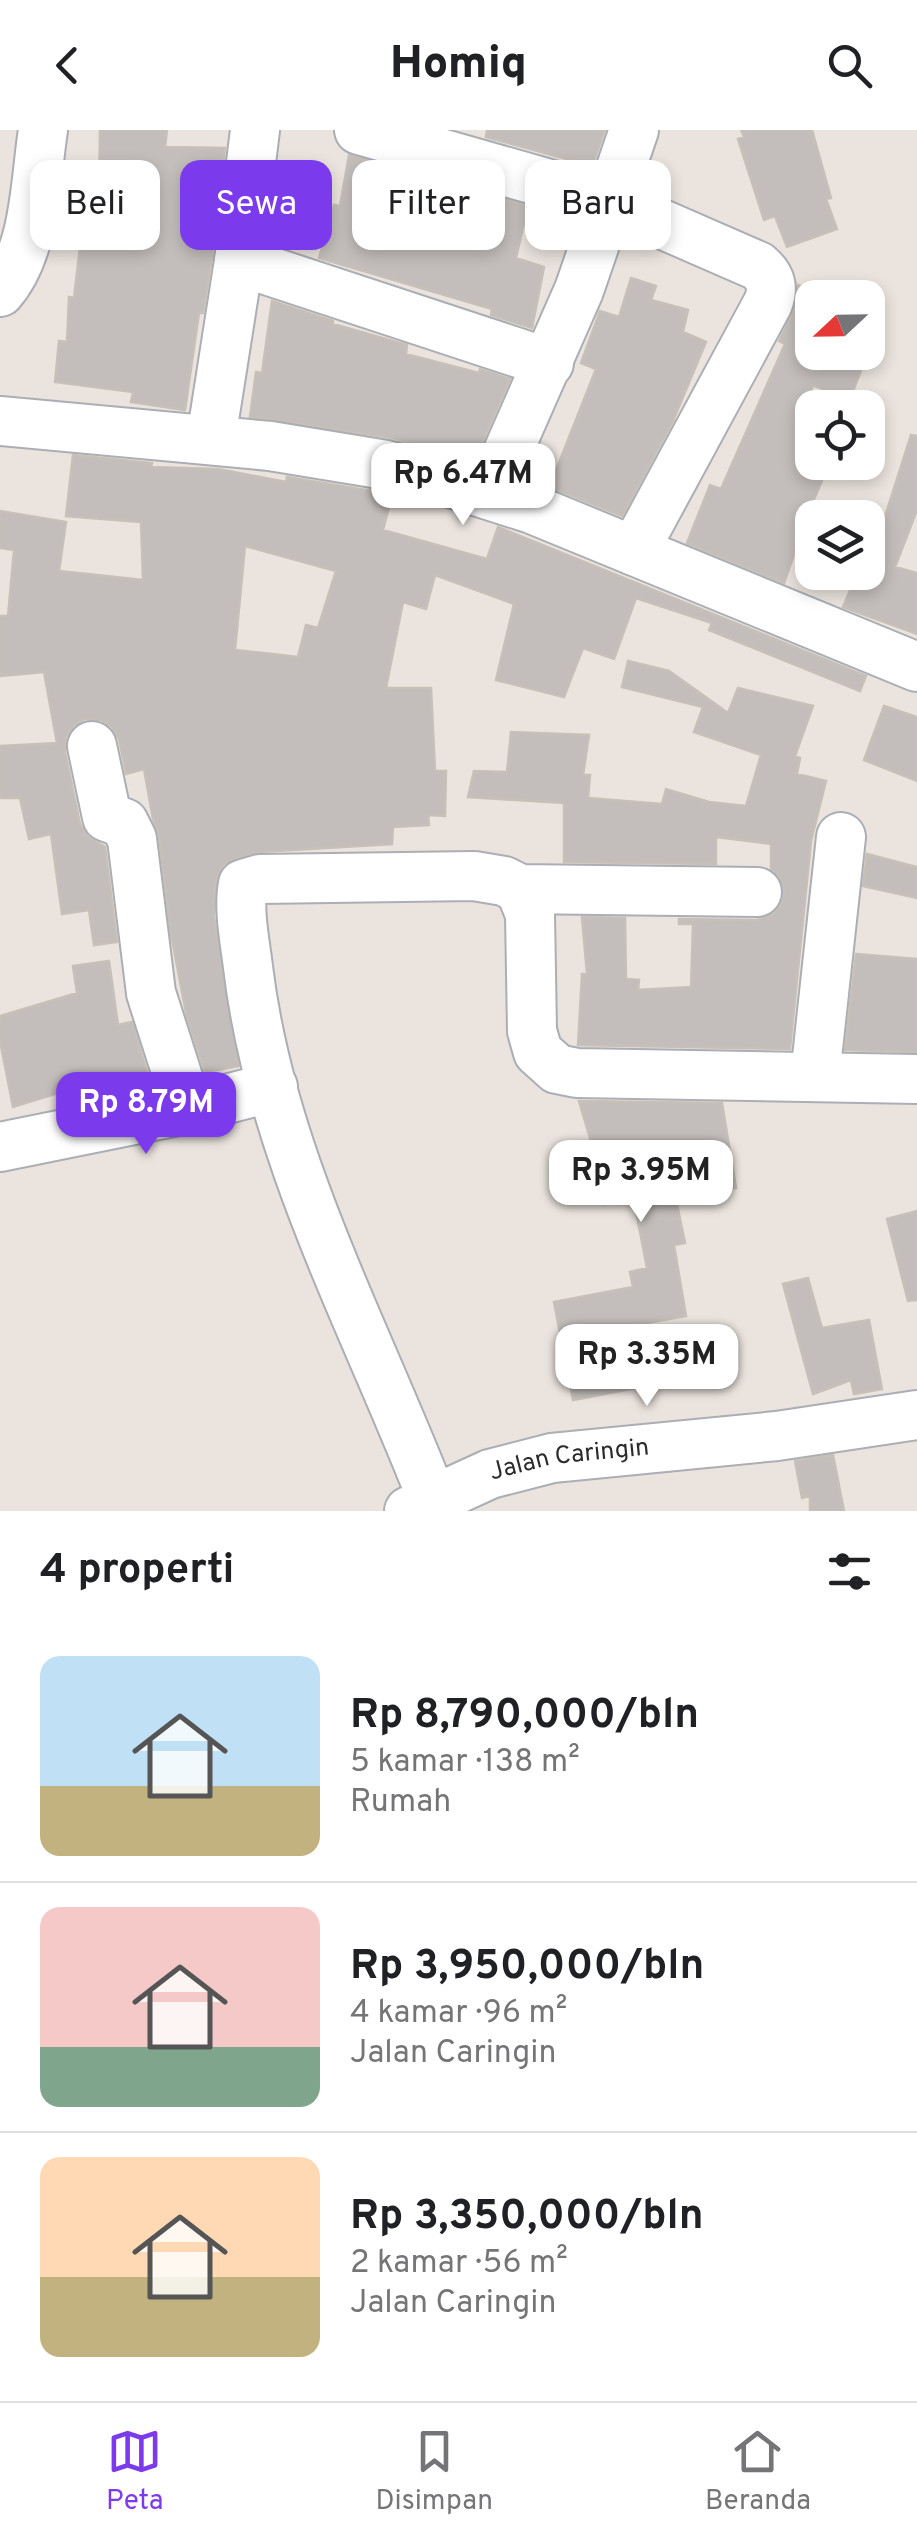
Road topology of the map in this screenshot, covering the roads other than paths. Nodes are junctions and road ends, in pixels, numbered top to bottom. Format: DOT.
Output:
graph roads {
  1 [pos="42,130"];
  2 [pos="255,130"];
  3 [pos="359,130"];
  4 [pos="634,130"];
  5 [pos="623,160"];
  6 [pos="525,177"];
  7 [pos="671,228"];
  8 [pos="591,250"];
  9 [pos="239,261"];
  10 [pos="0,292"];
  11 [pos="549,363"];
  12 [pos="0,421"];
  13 [pos="211,439"];
  14 [pos="489,495"];
  15 [pos="634,551"];
  16 [pos="917,667"];
  17 [pos="92,746"];
  18 [pos="841,837"];
  19 [pos="520,889"];
  20 [pos="757,892"];
  21 [pos="815,1076"];
  22 [pos="917,1079"];
  23 [pos="273,1087"];
  24 [pos="188,1109"];
  25 [pos="0,1147"];
  26 [pos="917,1415"];
  27 [pos="426,1507"];
  1 -- 10 [label="street"];
  2 -- 9 [label="street"];
  3 -- 6 [label="street"];
  4 -- 5 [label="street"];
  7 -- 15 [label="street"];
  8 -- 11 [label="street"];
  9 -- 11 [label="street"];
  9 -- 13 [label="street"];
  11 -- 14 [label="street"];
  12 -- 13 [label="street"];
  13 -- 14 [label="street"];
  14 -- 15 [label="street"];
  15 -- 16 [label="street"];
  17 -- 24 [label="street"];
  18 -- 21 [label="street"];
  19 -- 20 [label="street"];
  19 -- 21 [label="street"];
  19 -- 23 [label="street"];
  21 -- 22 [label="street"];
  23 -- 24 [label="street"];
  23 -- 27 [label="street"];
  24 -- 25 [label="street"];
  26 -- 27 [label="street, Jalan Caringin"];
}
